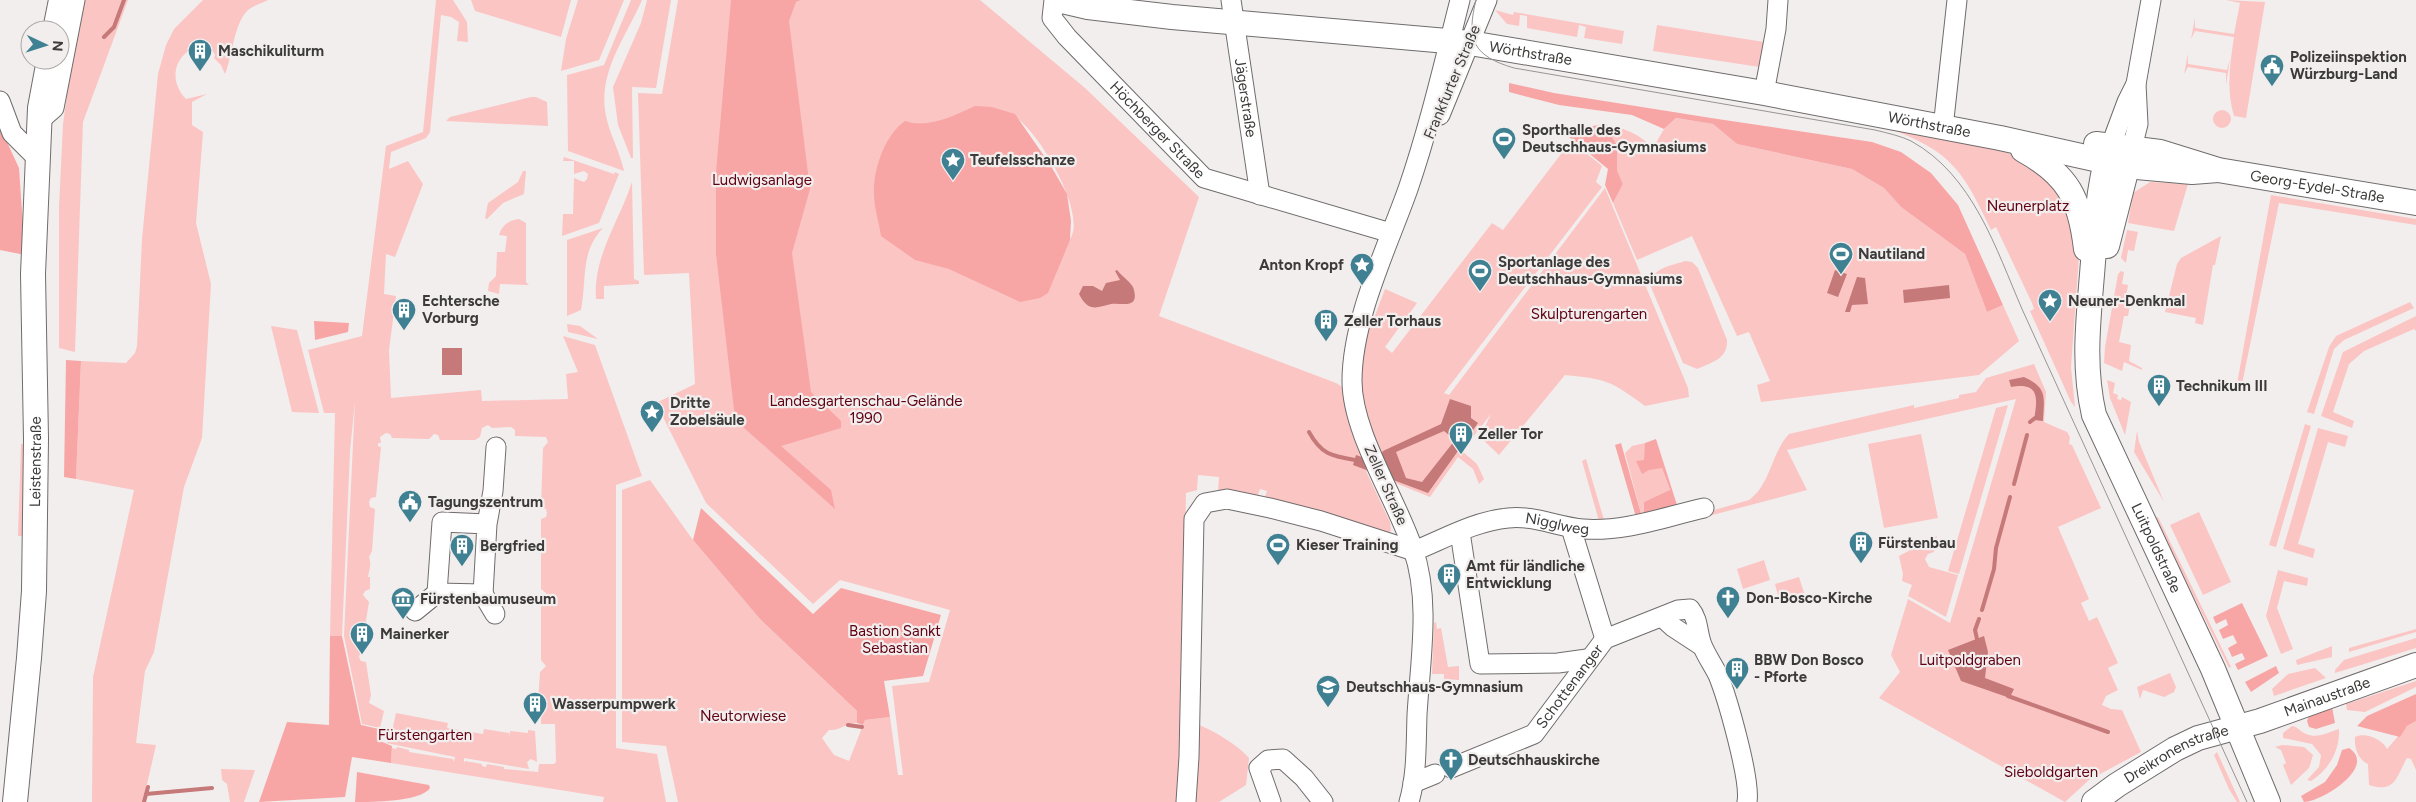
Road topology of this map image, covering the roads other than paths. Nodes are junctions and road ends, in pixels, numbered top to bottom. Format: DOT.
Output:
graph roads {
  1 [pos="61,0"];
  2 [pos="75,0"];
  3 [pos="1054,0"];
  4 [pos="1058,0"];
  5 [pos="1460,0"];
  6 [pos="1487,0"];
  7 [pos="1778,0"];
  8 [pos="1957,0"];
  9 [pos="2151,0"];
  10 [pos="1233,11"];
  11 [pos="57,20"];
  12 [pos="1460,42"];
  13 [pos="47,70"];
  14 [pos="1764,93"];
  15 [pos="0,101"];
  16 [pos="39,121"];
  17 [pos="1943,128"];
  18 [pos="2000,138"];
  19 [pos="2119,156"];
  20 [pos="37,158"];
  21 [pos="1260,195"];
  22 [pos="2416,203"];
  23 [pos="1391,233"];
  24 [pos="2088,323"];
  25 [pos="496,447"];
  26 [pos="1704,508"];
  27 [pos="487,524"];
  28 [pos="1571,528"];
  29 [pos="1460,532"];
  30 [pos="1414,551"];
  31 [pos="437,593"];
  32 [pos="483,594"];
  33 [pos="415,611"];
  34 [pos="495,614"];
  35 [pos="1662,617"];
  36 [pos="1605,639"];
  37 [pos="1702,646"];
  38 [pos="1587,660"];
  39 [pos="2416,664"];
  40 [pos="2238,727"];
  41 [pos="1413,783"];
  42 [pos="14,802"];
  43 [pos="1186,802"];
  44 [pos="1270,802"];
  45 [pos="1323,802"];
  46 [pos="1410,802"];
  47 [pos="1747,802"];
  48 [pos="2094,802"];
  49 [pos="2268,802"];
  1 -- 11 [label="main road"];
  2 -- 16 [label="street"];
  3 -- 21 [label="street, Höchberger Straße"];
  4 -- 10 [label="main road, Wörthstraße"];
  5 -- 12 [label="street, Frankfurter Straße"];
  6 -- 12 [label="street, Frankfurter Straße"];
  7 -- 14 [label="street"];
  8 -- 17 [label="street"];
  9 -- 19 [label="street"];
  10 -- 12 [label="main road, Wörthstraße"];
  10 -- 21 [label="street, Jägerstraße"];
  12 -- 14 [label="main road, Wörthstraße"];
  12 -- 23 [label="street, Frankfurter Straße"];
  13 -- 16 [label="main road, Leistenstraße"];
  14 -- 17 [label="main road, Wörthstraße"];
  15 -- 20 [label="street"];
  16 -- 20 [label="main road, Leistenstraße"];
  17 -- 18 [label="main road, Wörthstraße"];
  18 -- 19 [label="main road, Wörthstraße"];
  18 -- 24 [label="main road"];
  19 -- 22 [label="main road, Georg-Eydel-Straße"];
  19 -- 24 [label="main road"];
  20 -- 42 [label="main road, Leistenstraße"];
  21 -- 23 [label="street, Höchberger Straße"];
  23 -- 30 [label="street, Zeller Straße"];
  24 -- 40 [label="main road, Luitpoldstraße"];
  25 -- 27 [label="street"];
  26 -- 28 [label="street, Nigglweg"];
  27 -- 31 [label="street"];
  27 -- 32 [label="street"];
  28 -- 29 [label="street, Nigglweg"];
  28 -- 36 [label="street, Schottenanger"];
  29 -- 30 [label="street, Nigglweg"];
  29 -- 38 [label="street"];
  30 -- 41 [label="street, Zeller Straße"];
  30 -- 43 [label="street"];
  31 -- 32 [label="street"];
  31 -- 33 [label="street"];
  32 -- 34 [label="street"];
  35 -- 36 [label="street, Schottenanger"];
  35 -- 37 [label="street"];
  35 -- 37 [label="street, Schottenanger"];
  36 -- 38 [label="street, Schottenanger"];
  37 -- 47 [label="street, Schottenanger"];
  38 -- 41 [label="street, Schottenanger"];
  39 -- 40 [label="main road, Mainaustraße"];
  40 -- 48 [label="main road, Dreikronenstraße"];
  40 -- 49 [label="main road, Luitpoldstraße"];
  41 -- 46 [label="street, Zeller Straße"];
  44 -- 45 [label="street"];
}
